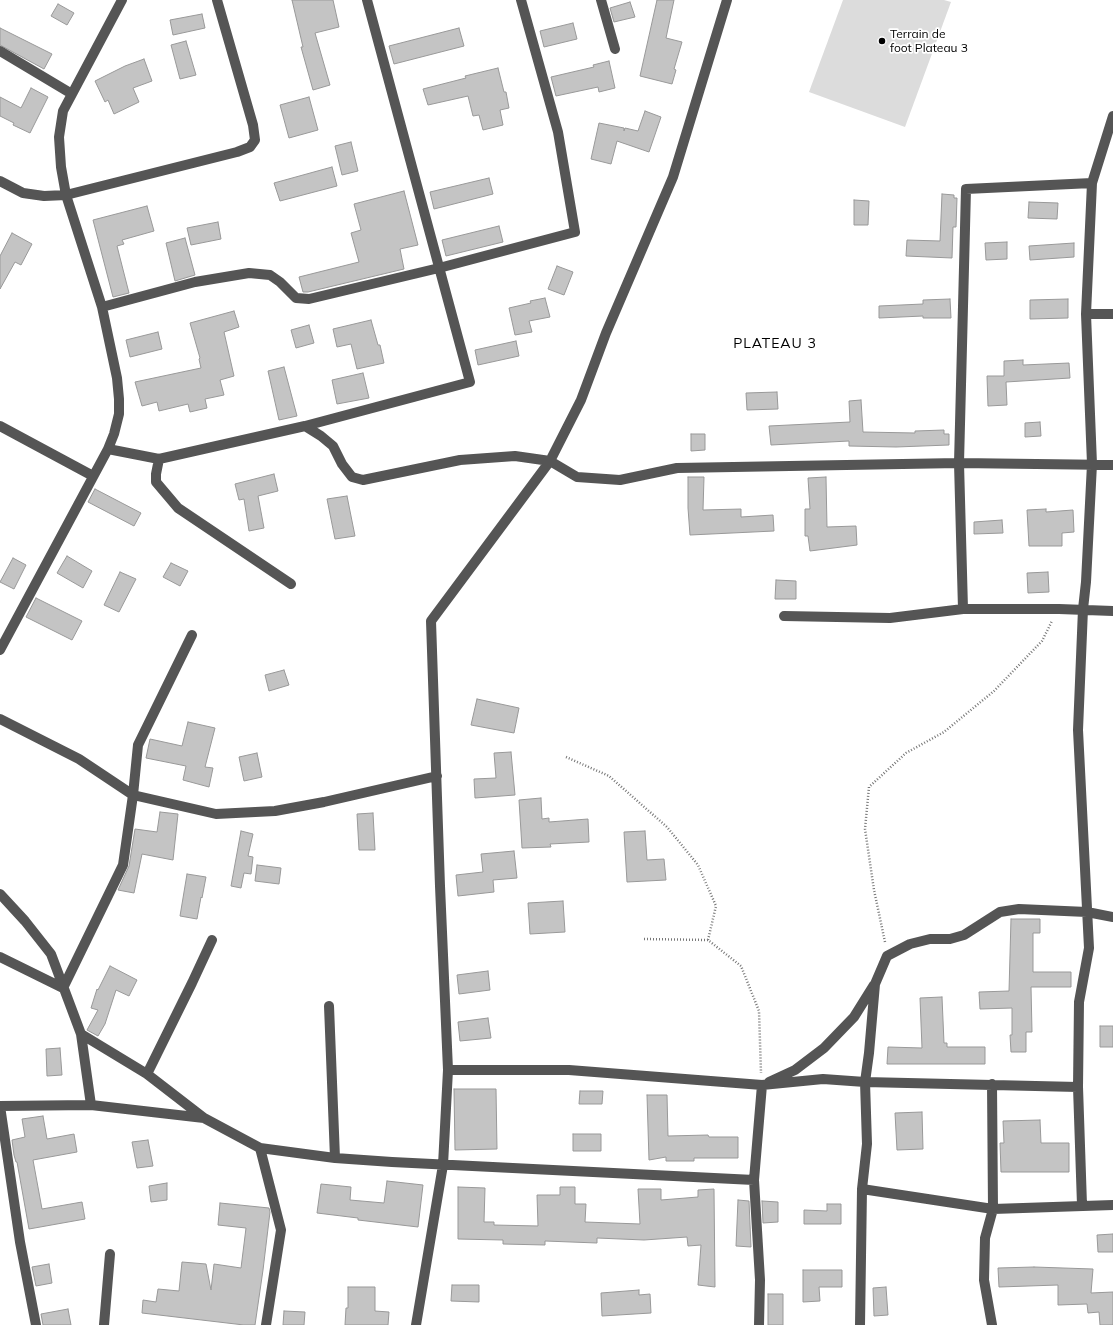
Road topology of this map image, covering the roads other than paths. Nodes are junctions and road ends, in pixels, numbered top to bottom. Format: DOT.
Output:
graph roads {
  1 [pos="122,0"];
  2 [pos="217,0"];
  3 [pos="367,0"];
  4 [pos="521,0"];
  5 [pos="601,0"];
  6 [pos="727,0"];
  7 [pos="615,49"];
  8 [pos="0,51"];
  9 [pos="72,94"];
  10 [pos="1113,116"];
  11 [pos="0,181"];
  12 [pos="1092,183"];
  13 [pos="66,195"];
  14 [pos="439,268"];
  15 [pos="102,307"];
  16 [pos="1086,314"];
  17 [pos="1113,314"];
  18 [pos="0,426"];
  19 [pos="305,426"];
  20 [pos="108,449"];
  21 [pos="159,459"];
  22 [pos="550,461"];
  23 [pos="958,463"];
  24 [pos="1092,464"];
  25 [pos="1113,465"];
  26 [pos="93,476"];
  27 [pos="291,584"];
  28 [pos="963,609"];
  29 [pos="1083,609"];
  30 [pos="1113,611"];
  31 [pos="784,616"];
  32 [pos="192,634"];
  33 [pos="0,650"];
  34 [pos="0,720"];
  35 [pos="437,776"];
  36 [pos="133,795"];
  37 [pos="0,894"];
  38 [pos="1087,912"];
  39 [pos="1113,917"];
  40 [pos="212,940"];
  41 [pos="0,957"];
  42 [pos="875,984"];
  43 [pos="63,988"];
  44 [pos="329,1006"];
  45 [pos="81,1034"];
  46 [pos="448,1070"];
  47 [pos="147,1074"];
  48 [pos="865,1082"];
  49 [pos="992,1084"];
  50 [pos="762,1085"];
  51 [pos="1078,1087"];
  52 [pos="91,1105"];
  53 [pos="0,1106"];
  54 [pos="204,1118"];
  55 [pos="260,1148"];
  56 [pos="335,1158"];
  57 [pos="442,1165"];
  58 [pos="754,1180"];
  59 [pos="862,1189"];
  60 [pos="1082,1205"];
  61 [pos="1113,1205"];
  62 [pos="993,1209"];
  63 [pos="110,1254"];
  64 [pos="36,1325"];
  65 [pos="104,1325"];
  66 [pos="266,1325"];
  67 [pos="416,1325"];
  68 [pos="759,1325"];
  69 [pos="860,1325"];
  70 [pos="992,1325"];
  1 -- 9 [label="street"];
  2 -- 13 [label="street"];
  3 -- 14 [label="street"];
  4 -- 14 [label="street"];
  5 -- 7 [label="street"];
  6 -- 22 [label="street"];
  8 -- 9 [label="street"];
  9 -- 13 [label="street"];
  10 -- 12 [label="street"];
  11 -- 13 [label="street"];
  12 -- 16 [label="street"];
  12 -- 23 [label="street"];
  13 -- 15 [label="street"];
  14 -- 15 [label="street"];
  14 -- 19 [label="street"];
  15 -- 20 [label="street"];
  16 -- 17 [label="street"];
  16 -- 24 [label="street"];
  18 -- 26 [label="street"];
  19 -- 21 [label="street"];
  19 -- 22 [label="street"];
  20 -- 21 [label="street"];
  20 -- 26 [label="street"];
  21 -- 27 [label="street"];
  22 -- 23 [label="street"];
  22 -- 35 [label="street"];
  23 -- 24 [label="street"];
  23 -- 28 [label="street"];
  24 -- 25 [label="street"];
  24 -- 29 [label="street"];
  26 -- 33 [label="street"];
  28 -- 29 [label="street"];
  28 -- 31 [label="street"];
  29 -- 30 [label="street"];
  29 -- 38 [label="street"];
  32 -- 36 [label="street"];
  34 -- 36 [label="street"];
  35 -- 36 [label="street"];
  35 -- 46 [label="street"];
  36 -- 43 [label="street"];
  37 -- 43 [label="street"];
  38 -- 39 [label="street"];
  38 -- 42 [label="street"];
  38 -- 51 [label="street"];
  40 -- 47 [label="street"];
  41 -- 43 [label="street"];
  42 -- 48 [label="street"];
  42 -- 50 [label="street"];
  43 -- 45 [label="street"];
  44 -- 56 [label="street"];
  45 -- 47 [label="street"];
  45 -- 52 [label="street"];
  46 -- 50 [label="street"];
  46 -- 57 [label="street"];
  47 -- 54 [label="street"];
  48 -- 49 [label="street"];
  48 -- 50 [label="street"];
  48 -- 59 [label="street"];
  49 -- 51 [label="street"];
  49 -- 62 [label="street"];
  50 -- 58 [label="street"];
  51 -- 60 [label="street"];
  52 -- 53 [label="street"];
  52 -- 54 [label="street"];
  53 -- 64 [label="street"];
  54 -- 55 [label="street"];
  55 -- 56 [label="street"];
  55 -- 66 [label="street"];
  56 -- 57 [label="street"];
  57 -- 58 [label="street"];
  57 -- 67 [label="street"];
  58 -- 68 [label="street"];
  59 -- 62 [label="street"];
  59 -- 69 [label="street"];
  60 -- 61 [label="street"];
  60 -- 62 [label="street"];
  62 -- 70 [label="street"];
  63 -- 65 [label="street"];
}
